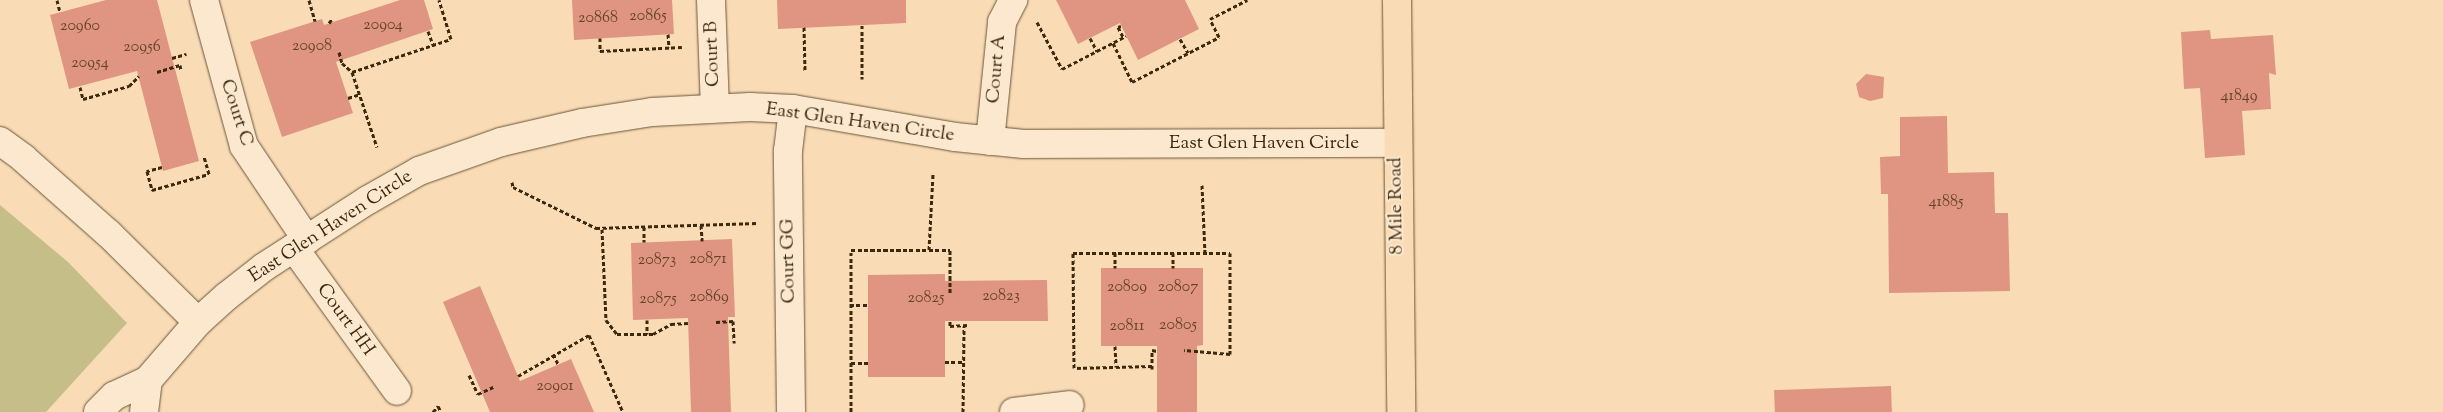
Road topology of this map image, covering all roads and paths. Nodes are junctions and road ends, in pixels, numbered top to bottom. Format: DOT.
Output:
graph roads {
  1 [pos="57,0"];
  2 [pos="204,0"];
  3 [pos="309,0"];
  4 [pos="439,0"];
  5 [pos="711,0"];
  6 [pos="1246,0"];
  7 [pos="1397,0"];
  8 [pos="1023,7"];
  9 [pos="60,12"];
  10 [pos="332,19"];
  11 [pos="315,21"];
  12 [pos="329,24"];
  13 [pos="862,25"];
  14 [pos="1121,26"];
  15 [pos="804,27"];
  16 [pos="428,31"];
  17 [pos="668,34"];
  18 [pos="600,38"];
  19 [pos="1090,38"];
  20 [pos="1180,39"];
  21 [pos="1113,43"];
  22 [pos="433,45"];
  23 [pos="669,47"];
  24 [pos="684,47"];
  25 [pos="1097,51"];
  26 [pos="194,52"];
  27 [pos="338,52"];
  28 [pos="1188,53"];
  29 [pos="172,58"];
  30 [pos="181,70"];
  31 [pos="806,71"];
  32 [pos="157,72"];
  33 [pos="352,72"];
  34 [pos="139,76"];
  35 [pos="862,79"];
  36 [pos="80,87"];
  37 [pos="360,94"];
  38 [pos="348,98"];
  39 [pos="715,108"];
  40 [pos="793,109"];
  41 [pos="0,141"];
  42 [pos="990,141"];
  43 [pos="1397,143"];
  44 [pos="377,147"];
  45 [pos="204,156"];
  46 [pos="162,167"];
  47 [pos="932,172"];
  48 [pos="512,182"];
  49 [pos="1202,185"];
  50 [pos="765,223"];
  51 [pos="702,225"];
  52 [pos="644,227"];
  53 [pos="602,229"];
  54 [pos="702,240"];
  55 [pos="644,242"];
  56 [pos="300,244"];
  57 [pos="929,250"];
  58 [pos="1115,253"];
  59 [pos="1173,253"];
  60 [pos="1205,253"];
  61 [pos="1115,268"];
  62 [pos="1173,268"];
  63 [pos="950,293"];
  64 [pos="850,305"];
  65 [pos="868,305"];
  66 [pos="647,320"];
  67 [pos="950,321"];
  68 [pos="198,322"];
  69 [pos="716,322"];
  70 [pos="688,323"];
  71 [pos="648,334"];
  72 [pos="734,343"];
  73 [pos="1115,346"];
  74 [pos="1184,350"];
  75 [pos="1157,351"];
  76 [pos="553,354"];
  77 [pos="868,362"];
  78 [pos="945,362"];
  79 [pos="964,362"];
  80 [pos="851,363"];
  81 [pos="558,364"];
  82 [pos="1116,367"];
  83 [pos="469,375"];
  84 [pos="518,376"];
  85 [pos="148,380"];
  86 [pos="493,387"];
  87 [pos="397,391"];
  88 [pos="1070,406"];
  89 [pos="98,412"];
  90 [pos="144,412"];
  91 [pos="433,412"];
  92 [pos="441,412"];
  93 [pos="623,412"];
  94 [pos="791,412"];
  95 [pos="851,412"];
  96 [pos="963,412"];
  97 [pos="1014,412"];
  98 [pos="1400,412"];
  1 -- 9 [label="path"];
  2 -- 56 [label="street, Court C"];
  3 -- 11 [label="path"];
  4 -- 22 [label="path"];
  5 -- 39 [label="street, Court B"];
  6 -- 28 [label="path"];
  7 -- 43 [label="main road, 8 Mile Road"];
  8 -- 25 [label="path"];
  8 -- 42 [label="street, Court A"];
  10 -- 12 [label="path"];
  13 -- 35 [label="path"];
  14 -- 21 [label="path"];
  15 -- 31 [label="path"];
  16 -- 22 [label="path"];
  17 -- 23 [label="path"];
  18 -- 23 [label="path"];
  19 -- 25 [label="path"];
  20 -- 28 [label="path"];
  21 -- 25 [label="path"];
  21 -- 28 [label="path"];
  22 -- 33 [label="path"];
  23 -- 24 [label="path"];
  26 -- 29 [label="path"];
  27 -- 33 [label="path"];
  30 -- 32 [label="path"];
  33 -- 37 [label="path"];
  34 -- 36 [label="path"];
  37 -- 38 [label="path"];
  37 -- 44 [label="path"];
  39 -- 40 [label="street, East Glen Haven Circle"];
  39 -- 56 [label="street, East Glen Haven Circle"];
  40 -- 42 [label="street, East Glen Haven Circle"];
  40 -- 94 [label="street, Court GG"];
  41 -- 68 [label="street"];
  42 -- 43 [label="street, East Glen Haven Circle"];
  43 -- 98 [label="main road, 8 Mile Road"];
  45 -- 46 [label="path"];
  47 -- 57 [label="path"];
  48 -- 53 [label="path"];
  49 -- 60 [label="path"];
  50 -- 51 [label="path"];
  51 -- 52 [label="path"];
  51 -- 54 [label="path"];
  52 -- 53 [label="path"];
  52 -- 55 [label="path"];
  53 -- 71 [label="path"];
  56 -- 68 [label="street, East Glen Haven Circle"];
  56 -- 87 [label="street, Court HH"];
  57 -- 63 [label="path"];
  57 -- 64 [label="path"];
  58 -- 59 [label="path"];
  58 -- 61 [label="path"];
  58 -- 82 [label="path"];
  59 -- 60 [label="path"];
  59 -- 62 [label="path"];
  60 -- 74 [label="path"];
  64 -- 65 [label="path"];
  64 -- 80 [label="path"];
  66 -- 71 [label="path"];
  67 -- 79 [label="path"];
  68 -- 85 [label="street, East Glen Haven Circle"];
  69 -- 72 [label="path"];
  70 -- 71 [label="path"];
  73 -- 82 [label="path"];
  75 -- 82 [label="path"];
  76 -- 81 [label="path"];
  76 -- 84 [label="path"];
  76 -- 93 [label="path"];
  77 -- 80 [label="path"];
  78 -- 79 [label="path"];
  79 -- 96 [label="path"];
  80 -- 95 [label="path"];
  83 -- 86 [label="path"];
  85 -- 89 [label="street"];
  85 -- 90 [label="street"];
  88 -- 97 [label="street"];
  91 -- 92 [label="path"];
}
